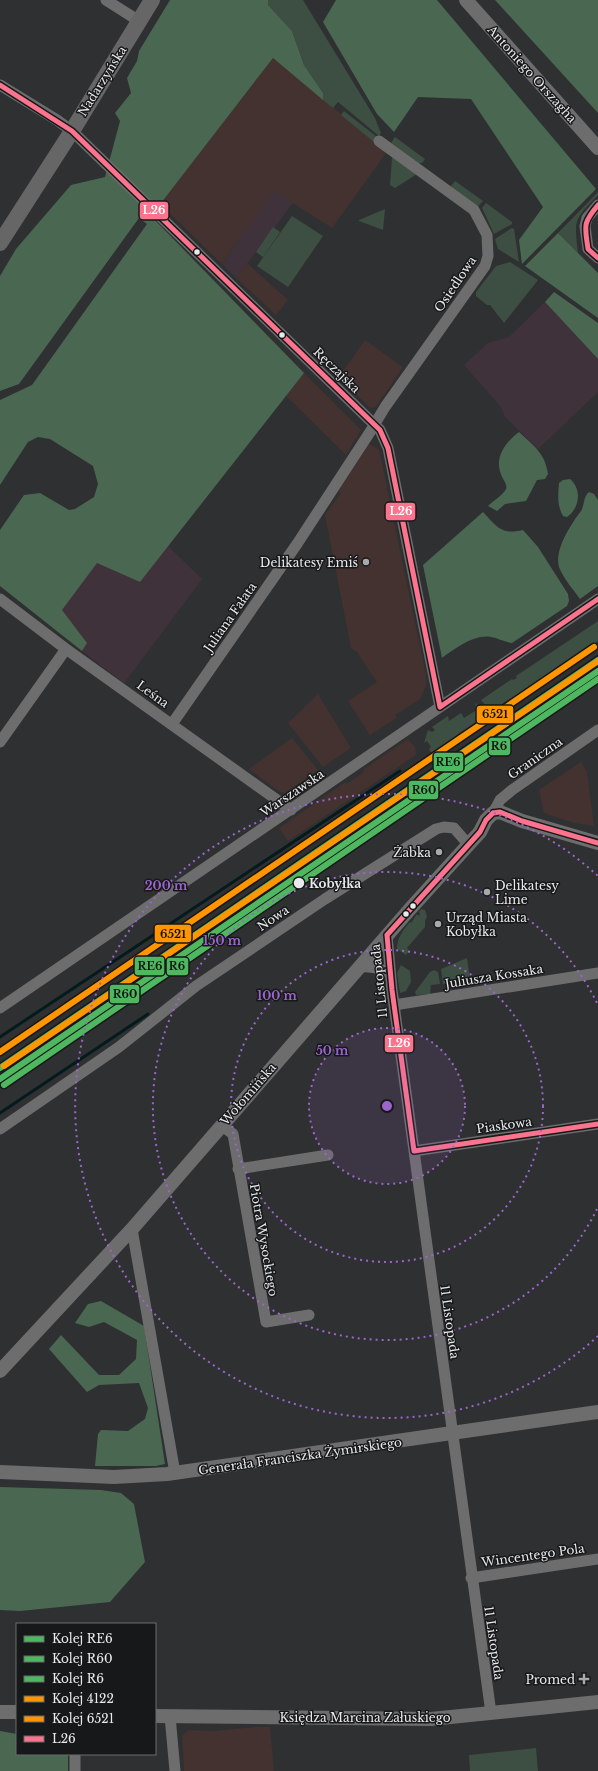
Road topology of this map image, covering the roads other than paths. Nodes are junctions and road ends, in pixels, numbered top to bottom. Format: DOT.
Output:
graph roads {
  1 [pos="106,0"];
  2 [pos="152,0"];
  3 [pos="466,0"];
  4 [pos="139,21"];
  5 [pos="0,85"];
  6 [pos="72,131"];
  7 [pos="379,141"];
  8 [pos="598,148"];
  9 [pos="598,205"];
  10 [pos="0,243"];
  11 [pos="598,258"];
  12 [pos="375,424"];
  13 [pos="0,599"];
  14 [pos="598,599"];
  15 [pos="66,649"];
  16 [pos="440,707"];
  17 [pos="172,724"];
  18 [pos="4,729"];
  19 [pos="598,730"];
  20 [pos="0,742"];
  21 [pos="291,810"];
  22 [pos="493,813"];
  23 [pos="598,843"];
  24 [pos="468,844"];
  25 [pos="387,935"];
  26 [pos="360,967"];
  27 [pos="598,973"];
  28 [pos="390,974"];
  29 [pos="394,1005"];
  30 [pos="0,1008"];
  31 [pos="598,1124"];
  32 [pos="221,1125"];
  33 [pos="0,1129"];
  34 [pos="414,1151"];
  35 [pos="328,1155"];
  36 [pos="238,1169"];
  37 [pos="132,1229"];
  38 [pos="309,1315"];
  39 [pos="0,1371"];
  40 [pos="598,1412"];
  41 [pos="452,1434"];
  42 [pos="0,1472"];
  43 [pos="175,1473"];
  44 [pos="598,1559"];
  45 [pos="471,1578"];
  46 [pos="598,1702"];
  47 [pos="0,1712"];
  48 [pos="16,1712"];
  49 [pos="491,1713"];
  50 [pos="156,1716"];
  51 [pos="170,1716"];
  52 [pos="76,1755"];
  53 [pos="75,1771"];
  54 [pos="175,1771"];
  1 -- 4 [label="street"];
  2 -- 4 [label="main road, Nadarzyńska"];
  3 -- 8 [label="street, Antoniego Orszagha"];
  4 -- 6 [label="main road, Nadarzyńska"];
  5 -- 6 [label="street, Ręczajska"];
  6 -- 10 [label="main road, Nadarzyńska"];
  6 -- 12 [label="street, Ręczajska"];
  7 -- 12 [label="street, Osiedlowa"];
  9 -- 11 [label="street"];
  12 -- 16 [label="street, Ręczajska"];
  12 -- 17 [label="street, Juliana Fałata"];
  13 -- 15 [label="street, Leśna"];
  14 -- 16 [label="street, Warszawska"];
  15 -- 17 [label="street, Leśna"];
  15 -- 18 [label="street"];
  16 -- 21 [label="street, Warszawska"];
  17 -- 21 [label="street, Leśna"];
  18 -- 20 [label="street"];
  19 -- 22 [label="street, Graniczna"];
  21 -- 30 [label="street, Warszawska"];
  22 -- 23 [label="street"];
  22 -- 24 [label="street, Wołomińska"];
  24 -- 25 [label="street, Wołomińska"];
  24 -- 33 [label="street, Nowa"];
  25 -- 26 [label="street, Wołomińska"];
  25 -- 28 [label="street, 11 Listopada"];
  26 -- 28 [label="street"];
  26 -- 32 [label="street, Wołomińska"];
  27 -- 29 [label="street, Juliusza Kossaka"];
  28 -- 29 [label="street, 11 Listopada"];
  29 -- 34 [label="street, 11 Listopada"];
  31 -- 34 [label="street, Piaskowa"];
  32 -- 36 [label="street, Piotra Wysockiego"];
  32 -- 37 [label="street, Wołomińska"];
  34 -- 41 [label="street, 11 Listopada"];
  35 -- 36 [label="street"];
  36 -- 38 [label="street, Piotra Wysockiego"];
  37 -- 39 [label="street, Wołomińska"];
  37 -- 43 [label="street"];
  40 -- 41 [label="street, Generała Franciszka Żymirskiego"];
  41 -- 43 [label="street, Generała Franciszka Żymirskiego"];
  41 -- 45 [label="street, 11 Listopada"];
  42 -- 43 [label="street, Generała Franciszka Żymirskiego"];
  44 -- 45 [label="street, Wincentego Pola"];
  45 -- 49 [label="street, 11 Listopada"];
  46 -- 49 [label="street, Księdza Marcina Załuskiego"];
  47 -- 48 [label="street"];
  49 -- 51 [label="street, Księdza Marcina Załuskiego"];
  50 -- 51 [label="street, Księdza Marcina Załuskiego"];
  51 -- 54 [label="street"];
  52 -- 53 [label="street"];
}
